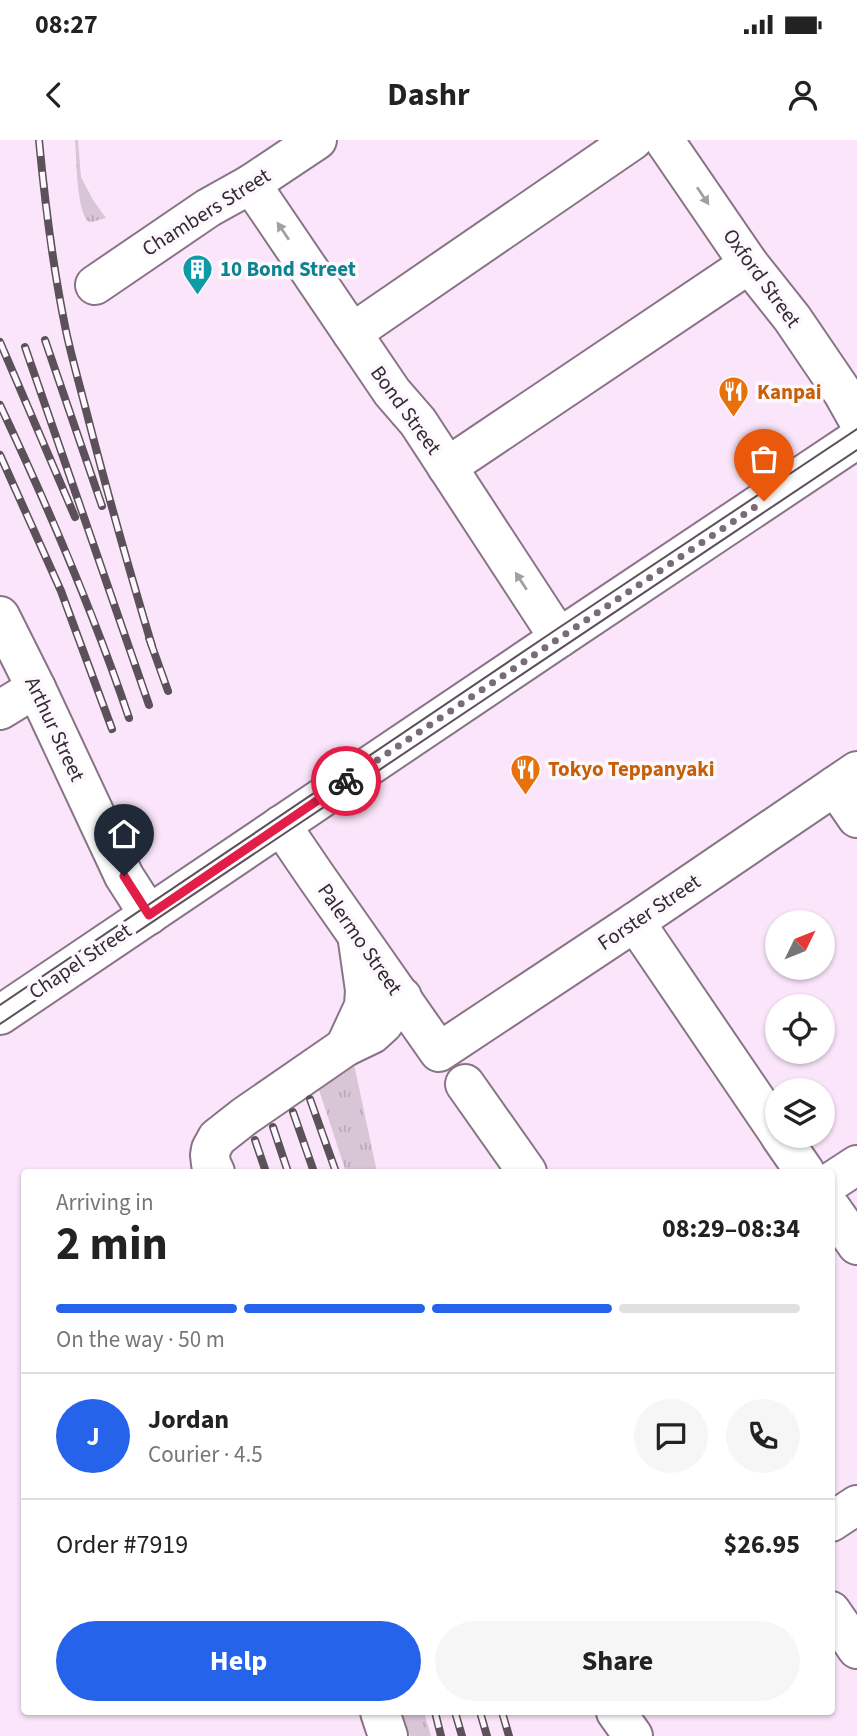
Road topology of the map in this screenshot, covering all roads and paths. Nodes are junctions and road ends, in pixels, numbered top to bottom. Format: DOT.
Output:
graph roads {
  1 [pos="317,140"];
  2 [pos="634,140"];
  3 [pos="664,140"];
  4 [pos="251,184"];
  5 [pos="749,264"];
  6 [pos="95,285"];
  7 [pos="352,333"];
  8 [pos="857,418"];
  9 [pos="857,439"];
  10 [pos="447,467"];
  11 [pos="0,616"];
  12 [pos="559,638"];
  13 [pos="36,688"];
  14 [pos="0,710"];
  15 [pos="846,778"];
  16 [pos="857,818"];
  17 [pos="281,825"];
  18 [pos="149,915"];
  19 [pos="635,922"];
  20 [pos="356,934"];
  21 [pos="401,997"];
  22 [pos="0,1015"];
  23 [pos="345,1047"];
  24 [pos="439,1052"];
  25 [pos="465,1084"];
  26 [pos="765,1113"];
  27 [pos="789,1148"];
  28 [pos="857,1165"];
  29 [pos="214,1169"];
  30 [pos="525,1169"];
  31 [pos="804,1169"];
  32 [pos="835,1179"];
  33 [pos="835,1214"];
  34 [pos="857,1245"];
  35 [pos="857,1505"];
  36 [pos="835,1519"];
  37 [pos="835,1617"];
  38 [pos="857,1649"];
  39 [pos="381,1715"];
  40 [pos="618,1715"];
  41 [pos="388,1736"];
  42 [pos="633,1736"];
  1 -- 4 [label="street, Chambers Street"];
  2 -- 7 [label="street"];
  3 -- 5 [label="street, Oxford Street, one-way"];
  4 -- 6 [label="street, Chambers Street"];
  7 -- 4 [label="street, Bond Street, one-way"];
  5 -- 8 [label="street, Oxford Street"];
  5 -- 10 [label="street"];
  7 -- 10 [label="street, Bond Street"];
  9 -- 12 [label="street, Chapel Street"];
  12 -- 10 [label="street, Bond Street, one-way"];
  11 -- 13 [label="street, Arthur Street"];
  12 -- 17 [label="street, Chapel Street"];
  13 -- 14 [label="street"];
  13 -- 18 [label="street, Arthur Street"];
  15 -- 16 [label="street"];
  15 -- 19 [label="street, Forster Street"];
  17 -- 18 [label="street, Chapel Street"];
  17 -- 20 [label="street, Palermo Street"];
  18 -- 22 [label="street, Chapel Street"];
  19 -- 24 [label="street, Forster Street"];
  19 -- 26 [label="street"];
  20 -- 21 [label="street, Palermo Street"];
  20 -- 23 [label="street"];
  21 -- 23 [label="street"];
  21 -- 24 [label="street, Palermo Street"];
  23 -- 29 [label="street"];
  25 -- 30 [label="street"];
  27 -- 31 [label="street"];
  28 -- 32 [label="street"];
  33 -- 34 [label="street"];
  35 -- 36 [label="street"];
  37 -- 38 [label="street"];
  39 -- 41 [label="street"];
  40 -- 42 [label="street"];
}
